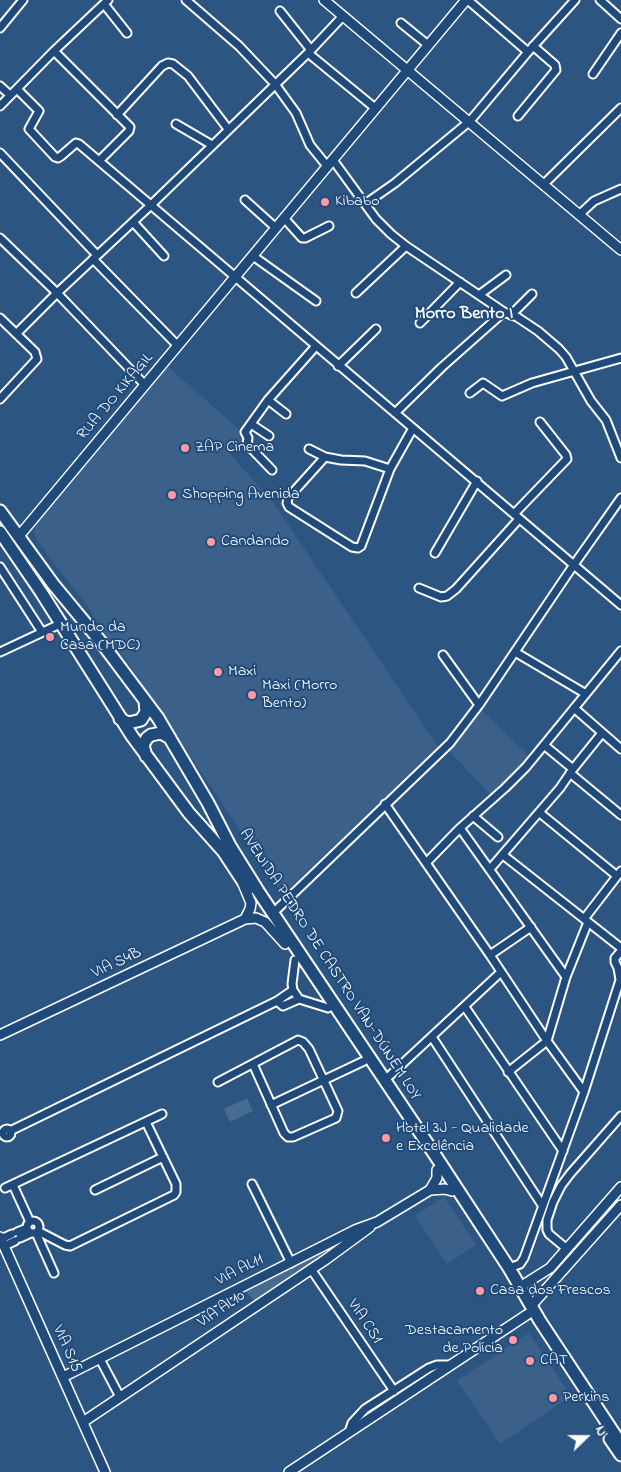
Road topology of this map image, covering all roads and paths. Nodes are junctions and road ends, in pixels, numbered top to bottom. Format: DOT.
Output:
graph roads {
  1 [pos="23,0"];
  2 [pos="186,0"];
  3 [pos="324,0"];
  4 [pos="467,0"];
  5 [pos="575,0"];
  6 [pos="600,0"];
  7 [pos="106,2"];
  8 [pos="280,11"];
  9 [pos="343,16"];
  10 [pos="621,19"];
  11 [pos="401,23"];
  12 [pos="0,28"];
  13 [pos="127,33"];
  14 [pos="621,33"];
  15 [pos="428,45"];
  16 [pos="531,49"];
  17 [pos="54,51"];
  18 [pos="309,51"];
  19 [pos="407,70"];
  20 [pos="593,74"];
  21 [pos="275,84"];
  22 [pos="0,86"];
  23 [pos="17,89"];
  24 [pos="10,95"];
  25 [pos="0,106"];
  26 [pos="375,108"];
  27 [pos="621,108"];
  28 [pos="117,115"];
  29 [pos="518,116"];
  30 [pos="470,121"];
  31 [pos="176,124"];
  32 [pos="228,129"];
  33 [pos="212,145"];
  34 [pos="0,153"];
  35 [pos="99,161"];
  36 [pos="330,163"];
  37 [pos="544,184"];
  38 [pos="621,188"];
  39 [pos="245,200"];
  40 [pos="365,204"];
  41 [pos="151,205"];
  42 [pos="580,214"];
  43 [pos="284,218"];
  44 [pos="133,222"];
  45 [pos="329,226"];
  46 [pos="276,228"];
  47 [pos="0,238"];
  48 [pos="406,246"];
  49 [pos="621,250"];
  50 [pos="164,256"];
  51 [pos="252,256"];
  52 [pos="95,257"];
  53 [pos="506,275"];
  54 [pos="235,277"];
  55 [pos="460,282"];
  56 [pos="356,292"];
  57 [pos="57,293"];
  58 [pos="532,294"];
  59 [pos="479,295"];
  60 [pos="316,301"];
  61 [pos="508,314"];
  62 [pos="0,318"];
  63 [pos="420,323"];
  64 [pos="376,329"];
  65 [pos="17,333"];
  66 [pos="178,346"];
  67 [pos="316,346"];
  68 [pos="621,358"];
  69 [pos="338,366"];
  70 [pos="575,372"];
  71 [pos="145,385"];
  72 [pos="470,393"];
  73 [pos="0,399"];
  74 [pos="268,400"];
  75 [pos="395,413"];
  76 [pos="286,414"];
  77 [pos="540,422"];
  78 [pos="252,424"];
  79 [pos="413,428"];
  80 [pos="269,436"];
  81 [pos="309,449"];
  82 [pos="324,456"];
  83 [pos="621,458"];
  84 [pos="390,469"];
  85 [pos="272,470"];
  86 [pos="477,481"];
  87 [pos="621,498"];
  88 [pos="0,511"];
  89 [pos="516,517"];
  90 [pos="0,532"];
  91 [pos="20,536"];
  92 [pos="435,553"];
  93 [pos="573,566"];
  94 [pos="0,567"];
  95 [pos="419,588"];
  96 [pos="621,605"];
  97 [pos="60,624"];
  98 [pos="42,632"];
  99 [pos="621,651"];
  100 [pos="0,652"];
  101 [pos="515,652"];
  102 [pos="443,655"];
  103 [pos="586,694"];
  104 [pos="144,700"];
  105 [pos="479,705"];
  106 [pos="574,708"];
  107 [pos="119,717"];
  108 [pos="602,733"];
  109 [pos="172,740"];
  110 [pos="544,745"];
  111 [pos="621,749"];
  112 [pos="146,757"];
  113 [pos="571,771"];
  114 [pos="385,804"];
  115 [pos="540,812"];
  116 [pos="473,816"];
  117 [pos="621,816"];
  118 [pos="460,828"];
  119 [pos="498,837"];
  120 [pos="503,855"];
  121 [pos="426,863"];
  122 [pos="490,869"];
  123 [pos="619,874"];
  124 [pos="239,877"];
  125 [pos="272,914"];
  126 [pos="245,919"];
  127 [pos="586,920"];
  128 [pos="531,927"];
  129 [pos="285,944"];
  130 [pos="621,949"];
  131 [pos="490,955"];
  132 [pos="295,960"];
  133 [pos="501,972"];
  134 [pos="566,977"];
  135 [pos="293,990"];
  136 [pos="299,999"];
  137 [pos="277,1001"];
  138 [pos="465,1007"];
  139 [pos="328,1008"];
  140 [pos="0,1035"];
  141 [pos="432,1037"];
  142 [pos="547,1041"];
  143 [pos="364,1061"];
  144 [pos="253,1064"];
  145 [pos="508,1072"];
  146 [pos="324,1080"];
  147 [pos="385,1080"];
  148 [pos="218,1082"];
  149 [pos="584,1092"];
  150 [pos="271,1105"];
  151 [pos="162,1114"];
  152 [pos="621,1115"];
  153 [pos="146,1122"];
  154 [pos="4,1134"];
  155 [pos="563,1151"];
  156 [pos="163,1157"];
  157 [pos="437,1170"];
  158 [pos="252,1184"];
  159 [pos="13,1185"];
  160 [pos="5,1188"];
  161 [pos="621,1188"];
  162 [pos="94,1190"];
  163 [pos="430,1190"];
  164 [pos="452,1192"];
  165 [pos="542,1205"];
  166 [pos="621,1205"];
  167 [pos="377,1222"];
  168 [pos="32,1230"];
  169 [pos="1,1240"];
  170 [pos="319,1248"];
  171 [pos="567,1249"];
  172 [pos="325,1260"];
  173 [pos="291,1263"];
  174 [pos="509,1268"];
  175 [pos="312,1269"];
  176 [pos="54,1273"];
  177 [pos="520,1287"];
  178 [pos="529,1310"];
  179 [pos="100,1359"];
  180 [pos="452,1365"];
  181 [pos="63,1377"];
  182 [pos="394,1390"];
  183 [pos="120,1396"];
  184 [pos="83,1422"];
  185 [pos="349,1432"];
  186 [pos="621,1444"];
  187 [pos="621,1455"];
  188 [pos="105,1472"];
  189 [pos="289,1472"];
  1 -- 12 [label="street"];
  2 -- 21 [label="street"];
  3 -- 9 [label="street"];
  4 -- 15 [label="street, RUA DO KIKAGIL"];
  4 -- 16 [label="street"];
  5 -- 16 [label="street"];
  6 -- 10 [label="street"];
  7 -- 13 [label="street"];
  7 -- 17 [label="street"];
  8 -- 18 [label="street"];
  9 -- 18 [label="street"];
  9 -- 19 [label="street"];
  11 -- 15 [label="street"];
  14 -- 20 [label="street"];
  15 -- 19 [label="street, RUA DO KIKAGIL"];
  16 -- 29 [label="street"];
  16 -- 30 [label="street"];
  17 -- 23 [label="street"];
  17 -- 28 [label="street"];
  18 -- 21 [label="street"];
  18 -- 26 [label="street"];
  19 -- 26 [label="street, RUA DO KIKAGIL"];
  19 -- 30 [label="street"];
  21 -- 32 [label="street"];
  21 -- 36 [label="street"];
  22 -- 24 [label="street"];
  23 -- 24 [label="street"];
  23 -- 35 [label="street"];
  24 -- 25 [label="street"];
  26 -- 36 [label="street, RUA DO KIKAGIL"];
  27 -- 37 [label="street"];
  28 -- 32 [label="street"];
  28 -- 35 [label="street"];
  30 -- 37 [label="street"];
  30 -- 40 [label="street"];
  31 -- 33 [label="street"];
  32 -- 33 [label="street"];
  33 -- 41 [label="street"];
  34 -- 52 [label="street"];
  35 -- 41 [label="street"];
  36 -- 40 [label="street"];
  36 -- 43 [label="street, RUA DO KIKAGIL"];
  37 -- 42 [label="street"];
  38 -- 42 [label="street"];
  39 -- 46 [label="street"];
  40 -- 48 [label="street"];
  41 -- 44 [label="street"];
  41 -- 54 [label="street"];
  42 -- 49 [label="street"];
  43 -- 45 [label="street"];
  43 -- 46 [label="street, RUA DO KIKAGIL"];
  44 -- 50 [label="street"];
  44 -- 52 [label="street"];
  46 -- 51 [label="street, RUA DO KIKAGIL"];
  47 -- 57 [label="street"];
  48 -- 55 [label="street"];
  48 -- 56 [label="street"];
  51 -- 54 [label="street, RUA DO KIKAGIL"];
  51 -- 60 [label="street"];
  52 -- 57 [label="street"];
  52 -- 66 [label="street"];
  53 -- 59 [label="street"];
  54 -- 66 [label="street, RUA DO KIKAGIL"];
  54 -- 67 [label="street"];
  55 -- 59 [label="street"];
  55 -- 63 [label="street"];
  57 -- 65 [label="street"];
  57 -- 71 [label="street"];
  58 -- 61 [label="street"];
  59 -- 61 [label="street"];
  61 -- 70 [label="street"];
  61 -- 75 [label="street"];
  62 -- 65 [label="street"];
  64 -- 69 [label="street"];
  65 -- 73 [label="street"];
  66 -- 71 [label="street, RUA DO KIKAGIL"];
  67 -- 69 [label="street"];
  67 -- 74 [label="street"];
  68 -- 70 [label="street"];
  69 -- 75 [label="street"];
  70 -- 72 [label="street"];
  70 -- 83 [label="street"];
  71 -- 91 [label="street, RUA DO KIKAGIL"];
  74 -- 76 [label="street"];
  74 -- 78 [label="street"];
  75 -- 79 [label="street"];
  77 -- 89 [label="street"];
  78 -- 80 [label="street"];
  78 -- 85 [label="street"];
  79 -- 84 [label="street"];
  79 -- 86 [label="street"];
  81 -- 82 [label="street"];
  82 -- 84 [label="street"];
  82 -- 84 [label="street"];
  86 -- 89 [label="street"];
  86 -- 92 [label="street"];
  87 -- 93 [label="street"];
  88 -- 91 [label="highway, AVENIDA PEDRO DE CASTRO VAN-DÚNEM LOY"];
  89 -- 93 [label="street"];
  89 -- 95 [label="street"];
  90 -- 97 [label="highway, AVENIDA PEDRO DE CASTRO VAN-DÚNEM LOY"];
  91 -- 104 [label="highway, AVENIDA PEDRO DE CASTRO VAN-DÚNEM LOY"];
  93 -- 96 [label="street"];
  93 -- 101 [label="street"];
  94 -- 98 [label="street"];
  97 -- 98 [label="street"];
  97 -- 107 [label="highway, AVENIDA PEDRO DE CASTRO VAN-DÚNEM LOY"];
  98 -- 100 [label="street"];
  99 -- 103 [label="street"];
  101 -- 103 [label="street"];
  101 -- 105 [label="street"];
  102 -- 105 [label="street"];
  103 -- 106 [label="street"];
  104 -- 107 [label="highway"];
  104 -- 109 [label="highway, AVENIDA PEDRO DE CASTRO VAN-DÚNEM LOY"];
  105 -- 114 [label="street"];
  106 -- 108 [label="street"];
  106 -- 110 [label="street"];
  107 -- 112 [label="highway, AVENIDA PEDRO DE CASTRO VAN-DÚNEM LOY"];
  108 -- 111 [label="street"];
  108 -- 113 [label="street"];
  109 -- 112 [label="highway"];
  109 -- 125 [label="highway, AVENIDA PEDRO DE CASTRO VAN-DÚNEM LOY"];
  110 -- 113 [label="street"];
  110 -- 116 [label="street"];
  112 -- 124 [label="highway, AVENIDA PEDRO DE CASTRO VAN-DÚNEM LOY"];
  113 -- 115 [label="street"];
  113 -- 117 [label="street"];
  114 -- 121 [label="street"];
  114 -- 125 [label="street"];
  115 -- 120 [label="street"];
  115 -- 123 [label="street"];
  116 -- 118 [label="street"];
  116 -- 119 [label="street"];
  118 -- 121 [label="street"];
  118 -- 122 [label="street"];
  120 -- 122 [label="street"];
  120 -- 127 [label="street"];
  121 -- 131 [label="street"];
  122 -- 128 [label="street"];
  123 -- 127 [label="street"];
  124 -- 126 [label="street"];
  124 -- 129 [label="highway, AVENIDA PEDRO DE CASTRO VAN-DÚNEM LOY"];
  125 -- 147 [label="highway, AVENIDA PEDRO DE CASTRO VAN-DÚNEM LOY"];
  126 -- 129 [label="street"];
  126 -- 140 [label="street, VIA S4B"];
  127 -- 130 [label="street"];
  127 -- 134 [label="street"];
  128 -- 131 [label="street"];
  128 -- 134 [label="street"];
  129 -- 132 [label="highway, AVENIDA PEDRO DE CASTRO VAN-DÚNEM LOY"];
  130 -- 149 [label="street"];
  131 -- 133 [label="street"];
  132 -- 135 [label="street"];
  132 -- 139 [label="highway, AVENIDA PEDRO DE CASTRO VAN-DÚNEM LOY"];
  133 -- 138 [label="street"];
  133 -- 142 [label="street"];
  134 -- 142 [label="street"];
  135 -- 136 [label="street"];
  135 -- 137 [label="street"];
  136 -- 137 [label="street"];
  136 -- 139 [label="street"];
  137 -- 154 [label="street"];
  138 -- 141 [label="street"];
  138 -- 145 [label="street"];
  139 -- 143 [label="highway, AVENIDA PEDRO DE CASTRO VAN-DÚNEM LOY"];
  141 -- 147 [label="street"];
  141 -- 165 [label="street"];
  142 -- 145 [label="street"];
  142 -- 149 [label="street"];
  143 -- 146 [label="street"];
  143 -- 157 [label="highway, AVENIDA PEDRO DE CASTRO VAN-DÚNEM LOY"];
  144 -- 146 [label="street"];
  144 -- 148 [label="street"];
  144 -- 150 [label="street"];
  145 -- 155 [label="street"];
  146 -- 150 [label="street"];
  146 -- 150 [label="street"];
  147 -- 174 [label="highway, AVENIDA PEDRO DE CASTRO VAN-DÚNEM LOY"];
  149 -- 155 [label="street"];
  151 -- 153 [label="street"];
  152 -- 171 [label="street"];
  153 -- 156 [label="street"];
  153 -- 159 [label="street"];
  155 -- 165 [label="street"];
  156 -- 162 [label="street"];
  156 -- 168 [label="street"];
  157 -- 163 [label="street"];
  157 -- 164 [label="highway, AVENIDA PEDRO DE CASTRO VAN-DÚNEM LOY"];
  158 -- 173 [label="street"];
  159 -- 160 [label="street"];
  159 -- 168 [label="street"];
  161 -- 171 [label="street"];
  163 -- 164 [label="street"];
  163 -- 167 [label="street, VIA AL11"];
  164 -- 178 [label="highway, AVENIDA PEDRO DE CASTRO VAN-DÚNEM LOY"];
  165 -- 174 [label="street"];
  166 -- 178 [label="street"];
  167 -- 170 [label="street, VIA AL11"];
  167 -- 172 [label="street, VIA AL10"];
  168 -- 169 [label="street"];
  168 -- 176 [label="street"];
  169 -- 181 [label="street, VIA S15"];
  170 -- 172 [label="street"];
  170 -- 173 [label="street, VIA AL11"];
  171 -- 177 [label="street"];
  172 -- 175 [label="street, VIA AL10"];
  173 -- 179 [label="street, VIA AL11"];
  174 -- 177 [label="highway, AVENIDA PEDRO DE CASTRO VAN-DÚNEM LOY"];
  175 -- 182 [label="street, VIA CS1"];
  175 -- 183 [label="street, VIA AL10"];
  177 -- 178 [label="highway, AVENIDA PEDRO DE CASTRO VAN-DÚNEM LOY"];
  178 -- 180 [label="street"];
  178 -- 186 [label="highway, AVENIDA PEDRO DE CASTRO VAN-DÚNEM LOY"];
  178 -- 187 [label="highway, AVENIDA PEDRO DE CASTRO VAN-DÚNEM LOY"];
  179 -- 181 [label="street, VIA AL11"];
  179 -- 183 [label="street"];
  180 -- 182 [label="street"];
  180 -- 185 [label="street"];
  181 -- 184 [label="street, VIA S15"];
  182 -- 185 [label="street"];
  183 -- 184 [label="street, VIA AL10"];
  184 -- 188 [label="street, VIA S15"];
  185 -- 189 [label="street"];
}
